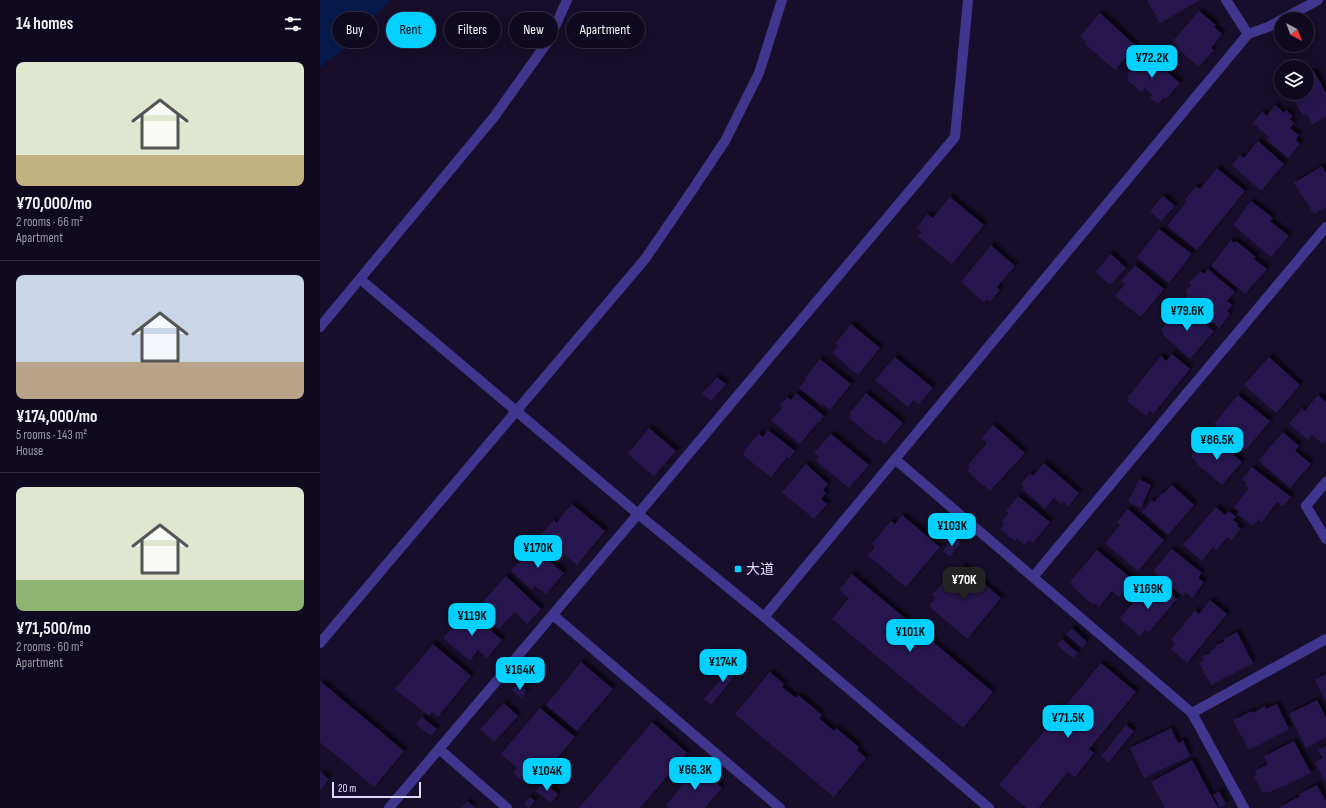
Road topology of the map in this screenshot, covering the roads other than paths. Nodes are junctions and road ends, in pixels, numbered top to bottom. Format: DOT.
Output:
graph roads {
  1 [pos="567,0"];
  2 [pos="782,0"];
  3 [pos="968,0"];
  4 [pos="1226,0"];
  5 [pos="1318,0"];
  6 [pos="1295,12"];
  7 [pos="1274,24"];
  8 [pos="1248,34"];
  9 [pos="1326,227"];
  10 [pos="360,279"];
  11 [pos="320,327"];
  12 [pos="516,412"];
  13 [pos="896,460"];
  14 [pos="1326,482"];
  15 [pos="638,514"];
  16 [pos="1326,539"];
  17 [pos="1033,577"];
  18 [pos="553,615"];
  19 [pos="764,617"];
  20 [pos="1326,639"];
  21 [pos="320,643"];
  22 [pos="1192,713"];
  23 [pos="439,749"];
  24 [pos="389,808"];
  25 [pos="507,808"];
  26 [pos="780,808"];
  27 [pos="989,808"];
  28 [pos="1244,808"];
  1 -- 10 [label="street"];
  2 -- 12 [label="street"];
  3 -- 15 [label="street"];
  4 -- 8 [label="street"];
  5 -- 6 [label="street"];
  7 -- 8 [label="street"];
  8 -- 13 [label="street"];
  9 -- 17 [label="street"];
  10 -- 11 [label="street"];
  10 -- 12 [label="street"];
  12 -- 15 [label="street"];
  12 -- 21 [label="street"];
  13 -- 17 [label="street"];
  13 -- 19 [label="street"];
  14 -- 16 [label="street"];
  15 -- 18 [label="street"];
  15 -- 19 [label="street"];
  17 -- 22 [label="street"];
  18 -- 23 [label="street"];
  18 -- 26 [label="street"];
  19 -- 27 [label="street"];
  20 -- 22 [label="street"];
  22 -- 28 [label="street"];
  23 -- 24 [label="street"];
  23 -- 25 [label="street"];
}
